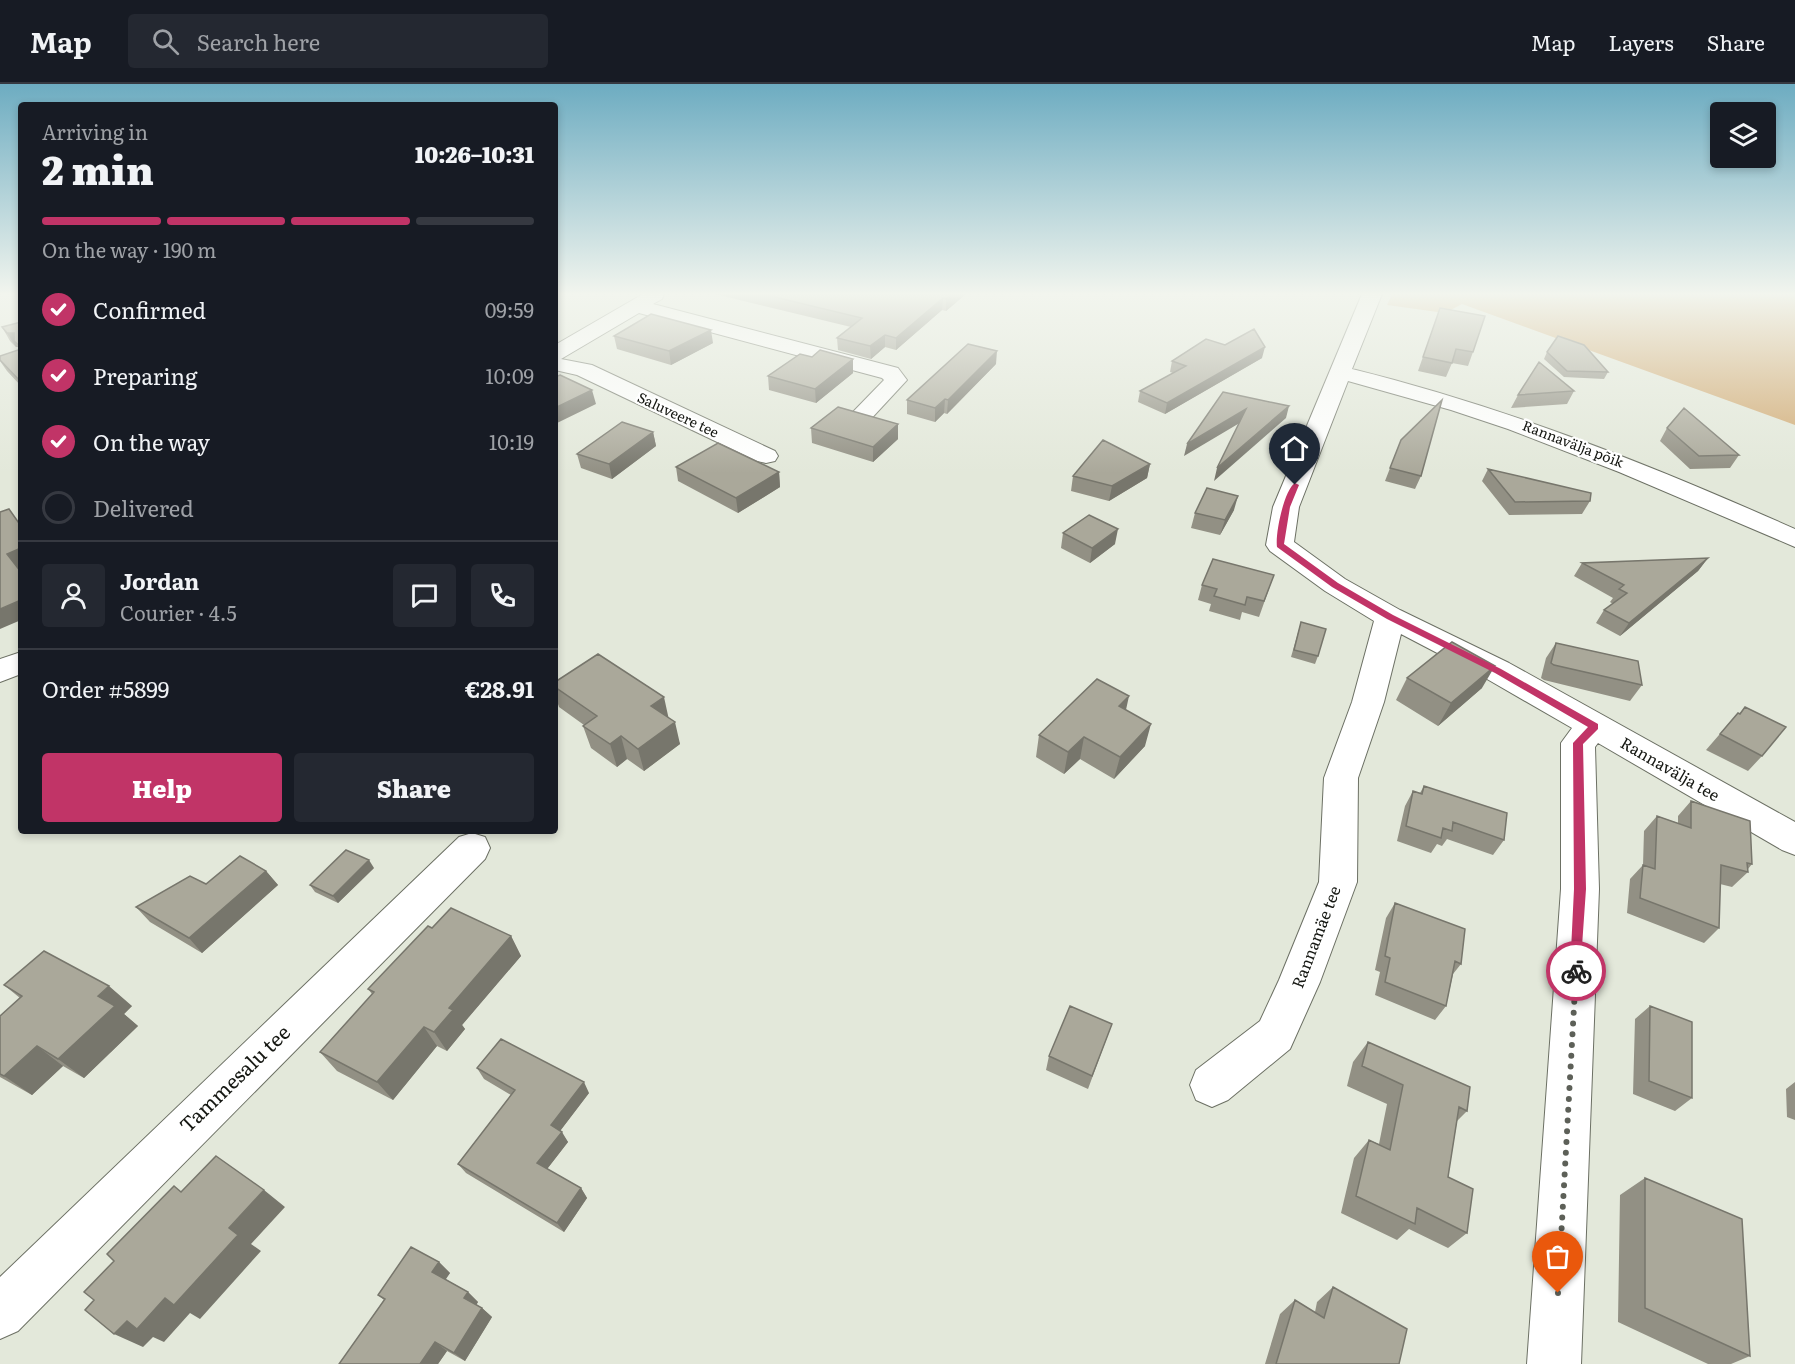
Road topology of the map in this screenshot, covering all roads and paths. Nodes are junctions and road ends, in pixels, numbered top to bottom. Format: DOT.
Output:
graph roads {
  1 [pos="562,354"];
  2 [pos="817,354"];
  3 [pos="1349,354"];
  4 [pos="1341,373"];
  5 [pos="861,416"];
  6 [pos="766,456"];
  7 [pos="1795,539"];
  8 [pos="1390,617"];
  9 [pos="18,663"];
  10 [pos="0,670"];
  11 [pos="1595,726"];
  12 [pos="1795,840"];
  13 [pos="472,848"];
  14 [pos="1212,1085"];
  15 [pos="0,1313"];
  16 [pos="1554,1364"];
  1 -- 6 [label="street, Saluveere tee"];
  2 -- 5 [label="street"];
  3 -- 4 [label="street, Rannavälja tee"];
  4 -- 7 [label="street, Rannavälja põik"];
  4 -- 8 [label="street, Rannavälja tee"];
  8 -- 11 [label="street, Rannavälja tee"];
  8 -- 14 [label="street, Rannamäe tee"];
  9 -- 10 [label="street"];
  11 -- 12 [label="street, Rannavälja tee"];
  11 -- 16 [label="street"];
  13 -- 15 [label="street, Tammesalu tee"];
}
